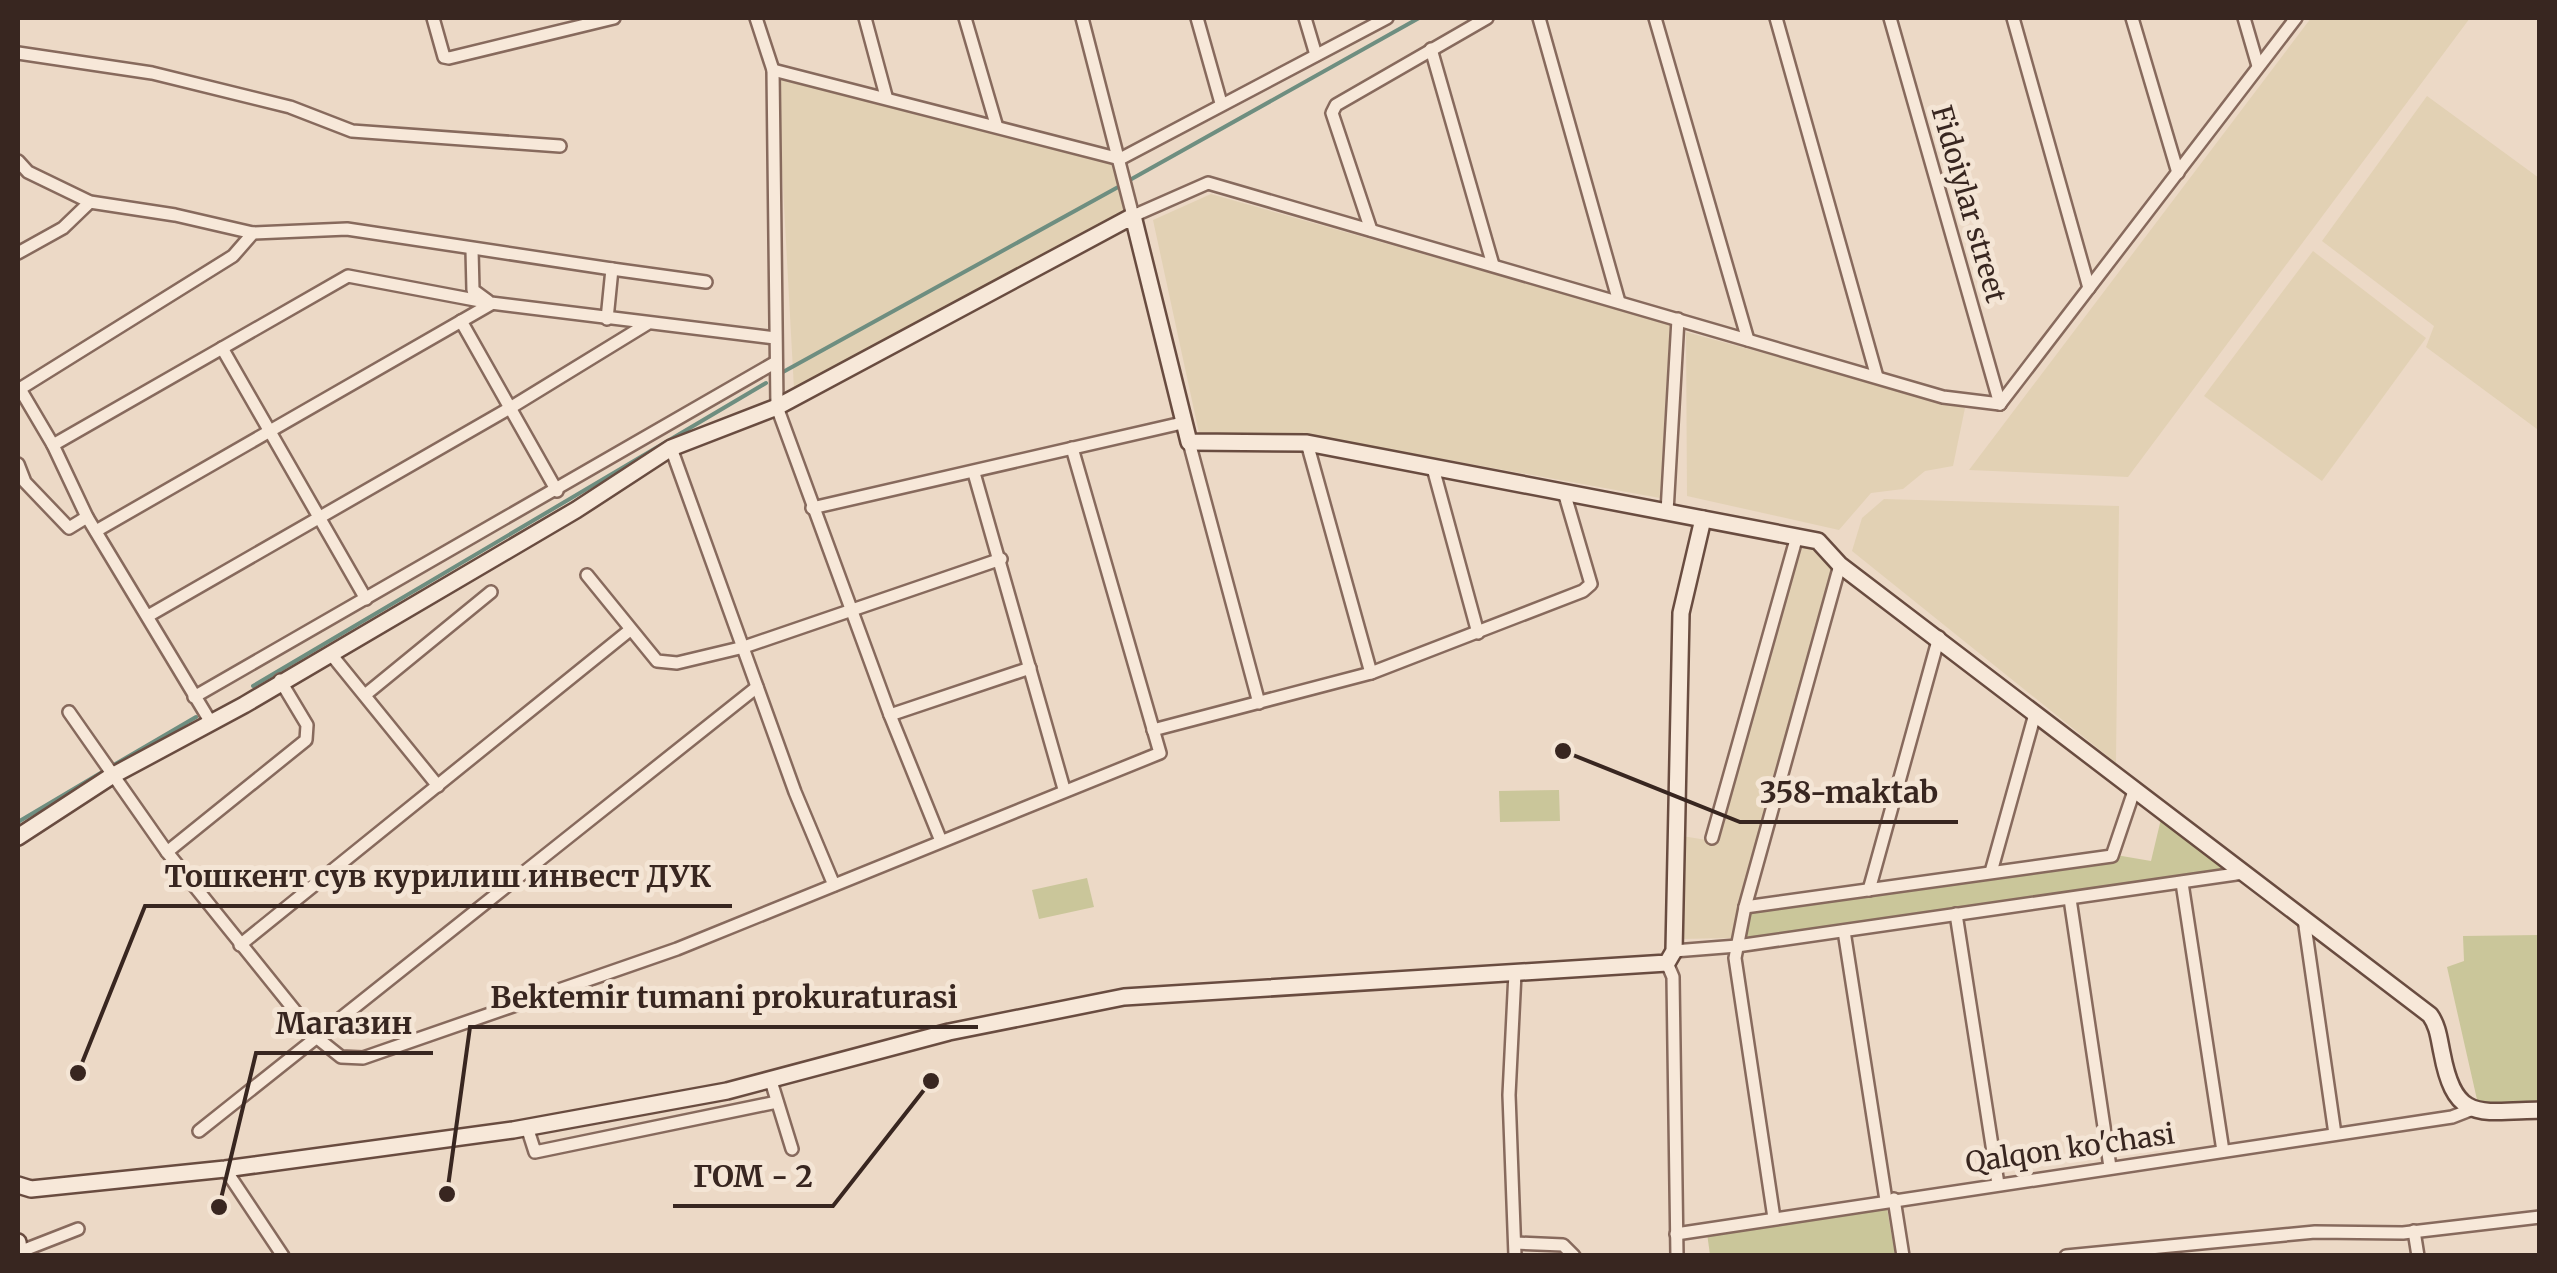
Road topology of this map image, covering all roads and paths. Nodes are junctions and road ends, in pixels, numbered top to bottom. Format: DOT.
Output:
graph roads {
  1 [pos="433,18"];
  2 [pos="611,18"];
  3 [pos="756,18"];
  4 [pos="865,18"];
  5 [pos="966,18"];
  6 [pos="1082,18"];
  7 [pos="1198,18"];
  8 [pos="1305,18"];
  9 [pos="1387,18"];
  10 [pos="1487,18"];
  11 [pos="1539,18"];
  12 [pos="1655,18"];
  13 [pos="1776,18"];
  14 [pos="1890,18"];
  15 [pos="2014,18"];
  16 [pos="2132,18"];
  17 [pos="2244,18"];
  18 [pos="2296,18"];
  19 [pos="1432,49"];
  20 [pos="18,53"];
  21 [pos="1316,55"];
  22 [pos="2258,66"];
  23 [pos="773,70"];
  24 [pos="886,96"];
  25 [pos="1221,103"];
  26 [pos="996,124"];
  27 [pos="560,146"];
  28 [pos="1120,159"];
  29 [pos="18,161"];
  30 [pos="2178,172"];
  31 [pos="90,202"];
  32 [pos="1133,216"];
  33 [pos="1371,230"];
  34 [pos="253,233"];
  35 [pos="472,250"];
  36 [pos="18,253"];
  37 [pos="1493,266"];
  38 [pos="612,269"];
  39 [pos="706,282"];
  40 [pos="2089,288"];
  41 [pos="1620,302"];
  42 [pos="492,303"];
  43 [pos="607,319"];
  44 [pos="1678,319"];
  45 [pos="460,321"];
  46 [pos="647,324"];
  47 [pos="775,338"];
  48 [pos="1748,340"];
  49 [pos="222,348"];
  50 [pos="776,362"];
  51 [pos="1877,377"];
  52 [pos="19,389"];
  53 [pos="2000,404"];
  54 [pos="510,408"];
  55 [pos="777,408"];
  56 [pos="1182,423"];
  57 [pos="271,433"];
  58 [pos="1188,442"];
  59 [pos="1307,443"];
  60 [pos="54,445"];
  61 [pos="671,448"];
  62 [pos="1072,448"];
  63 [pos="18,464"];
  64 [pos="1434,468"];
  65 [pos="974,473"];
  66 [pos="557,492"];
  67 [pos="1564,492"];
  68 [pos="812,508"];
  69 [pos="1667,512"];
  70 [pos="319,516"];
  71 [pos="87,517"];
  72 [pos="1703,519"];
  73 [pos="96,531"];
  74 [pos="1798,536"];
  75 [pos="1001,559"];
  76 [pos="1840,565"];
  77 [pos="588,574"];
  78 [pos="491,592"];
  79 [pos="366,599"];
  80 [pos="852,608"];
  81 [pos="148,616"];
  82 [pos="630,630"];
  83 [pos="1478,633"];
  84 [pos="1940,637"];
  85 [pos="744,648"];
  86 [pos="330,652"];
  87 [pos="1030,668"];
  88 [pos="1371,673"];
  89 [pos="280,680"];
  90 [pos="757,687"];
  91 [pos="365,695"];
  92 [pos="194,697"];
  93 [pos="1259,703"];
  94 [pos="68,712"];
  95 [pos="2035,714"];
  96 [pos="890,716"];
  97 [pos="210,721"];
  98 [pos="1153,730"];
  99 [pos="106,771"];
  100 [pos="438,786"];
  101 [pos="1064,789"];
  102 [pos="2134,791"];
  103 [pos="18,836"];
  104 [pos="1712,838"];
  105 [pos="941,841"];
  106 [pos="166,852"];
  107 [pos="1990,872"];
  108 [pos="2243,872"];
  109 [pos="2182,882"];
  110 [pos="834,885"];
  111 [pos="1869,890"];
  112 [pos="2070,899"];
  113 [pos="1745,907"];
  114 [pos="1956,914"];
  115 [pos="2304,919"];
  116 [pos="1844,931"];
  117 [pos="240,944"];
  118 [pos="1737,946"];
  119 [pos="1670,957"];
  120 [pos="1515,973"];
  121 [pos="316,1037"];
  122 [pos="772,1081"];
  123 [pos="777,1102"];
  124 [pos="2470,1110"];
  125 [pos="2540,1110"];
  126 [pos="528,1127"];
  127 [pos="199,1130"];
  128 [pos="2335,1134"];
  129 [pos="792,1149"];
  130 [pos="2223,1151"];
  131 [pos="2110,1167"];
  132 [pos="226,1169"];
  133 [pos="1998,1184"];
  134 [pos="22,1190"];
  135 [pos="1890,1200"];
  136 [pos="2540,1217"];
  137 [pos="1774,1218"];
  138 [pos="78,1230"];
  139 [pos="2414,1231"];
  140 [pos="1676,1234"];
  141 [pos="1515,1249"];
  142 [pos="19,1250"];
  143 [pos="283,1256"];
  144 [pos="1574,1256"];
  145 [pos="1677,1256"];
  146 [pos="1904,1256"];
  147 [pos="2066,1256"];
  148 [pos="2418,1256"];
  1 -- 2 [label="street"];
  3 -- 23 [label="street"];
  4 -- 24 [label="street"];
  5 -- 26 [label="street"];
  6 -- 28 [label="street"];
  7 -- 25 [label="street"];
  8 -- 21 [label="street"];
  9 -- 21 [label="street"];
  10 -- 19 [label="street"];
  11 -- 41 [label="street"];
  12 -- 48 [label="street"];
  13 -- 51 [label="street"];
  14 -- 53 [label="street, Fidoiylar street"];
  15 -- 40 [label="street"];
  16 -- 30 [label="street"];
  17 -- 22 [label="street"];
  18 -- 22 [label="street"];
  19 -- 33 [label="street"];
  19 -- 37 [label="street"];
  20 -- 27 [label="street"];
  21 -- 25 [label="street"];
  22 -- 30 [label="street"];
  23 -- 24 [label="street"];
  23 -- 47 [label="street"];
  24 -- 26 [label="street"];
  25 -- 28 [label="street"];
  26 -- 28 [label="street"];
  28 -- 32 [label="street"];
  29 -- 31 [label="street"];
  30 -- 40 [label="street"];
  31 -- 34 [label="street"];
  31 -- 36 [label="street"];
  32 -- 33 [label="street"];
  32 -- 55 [label="street"];
  32 -- 56 [label="street"];
  33 -- 37 [label="street"];
  34 -- 35 [label="street"];
  34 -- 52 [label="street"];
  35 -- 38 [label="street"];
  35 -- 42 [label="street"];
  37 -- 41 [label="street"];
  38 -- 39 [label="street"];
  38 -- 43 [label="street"];
  40 -- 53 [label="street"];
  41 -- 44 [label="street"];
  42 -- 43 [label="street"];
  42 -- 45 [label="street"];
  42 -- 49 [label="street"];
  43 -- 46 [label="street"];
  44 -- 48 [label="street"];
  44 -- 69 [label="street"];
  45 -- 54 [label="street"];
  45 -- 57 [label="street"];
  46 -- 47 [label="street"];
  46 -- 54 [label="street"];
  47 -- 50 [label="street"];
  48 -- 51 [label="street"];
  49 -- 57 [label="street"];
  49 -- 60 [label="street"];
  50 -- 55 [label="street"];
  50 -- 66 [label="street"];
  51 -- 53 [label="street"];
  52 -- 60 [label="street"];
  54 -- 66 [label="street"];
  54 -- 70 [label="street"];
  55 -- 61 [label="street"];
  55 -- 68 [label="street"];
  56 -- 58 [label="street"];
  56 -- 62 [label="street"];
  57 -- 70 [label="street"];
  57 -- 73 [label="street"];
  58 -- 59 [label="street"];
  58 -- 93 [label="street"];
  59 -- 64 [label="street"];
  59 -- 88 [label="street"];
  60 -- 71 [label="street"];
  61 -- 85 [label="street"];
  61 -- 86 [label="street"];
  62 -- 65 [label="street"];
  62 -- 98 [label="street"];
  63 -- 71 [label="street"];
  64 -- 67 [label="street"];
  64 -- 83 [label="street"];
  65 -- 68 [label="street"];
  65 -- 75 [label="street"];
  66 -- 79 [label="street"];
  67 -- 69 [label="street"];
  67 -- 83 [label="street"];
  68 -- 80 [label="street"];
  69 -- 72 [label="street"];
  70 -- 79 [label="street"];
  70 -- 81 [label="street"];
  71 -- 73 [label="street"];
  72 -- 74 [label="street"];
  72 -- 119 [label="street"];
  73 -- 81 [label="street"];
  74 -- 76 [label="street"];
  74 -- 104 [label="street"];
  75 -- 80 [label="street"];
  75 -- 87 [label="street"];
  76 -- 84 [label="street"];
  76 -- 113 [label="street"];
  77 -- 82 [label="street"];
  78 -- 91 [label="street"];
  79 -- 92 [label="street"];
  80 -- 85 [label="street"];
  80 -- 96 [label="street"];
  81 -- 92 [label="street"];
  82 -- 85 [label="street"];
  82 -- 100 [label="street"];
  83 -- 88 [label="street"];
  84 -- 95 [label="street"];
  84 -- 111 [label="street"];
  85 -- 90 [label="street"];
  86 -- 89 [label="street"];
  86 -- 91 [label="street"];
  87 -- 96 [label="street"];
  87 -- 101 [label="street"];
  88 -- 93 [label="street"];
  89 -- 97 [label="street"];
  89 -- 106 [label="street"];
  90 -- 110 [label="street"];
  90 -- 121 [label="street"];
  91 -- 100 [label="street"];
  92 -- 97 [label="street"];
  93 -- 98 [label="street"];
  94 -- 99 [label="street"];
  95 -- 102 [label="street"];
  95 -- 107 [label="street"];
  96 -- 105 [label="street"];
  97 -- 99 [label="street"];
  98 -- 101 [label="street"];
  99 -- 103 [label="street"];
  99 -- 106 [label="street"];
  100 -- 117 [label="street"];
  101 -- 105 [label="street"];
  102 -- 107 [label="street"];
  102 -- 108 [label="street"];
  105 -- 110 [label="street"];
  106 -- 117 [label="street"];
  107 -- 111 [label="street"];
  108 -- 109 [label="street"];
  108 -- 115 [label="street"];
  109 -- 112 [label="street"];
  109 -- 130 [label="street"];
  110 -- 121 [label="street"];
  111 -- 113 [label="street"];
  112 -- 114 [label="street"];
  112 -- 131 [label="street"];
  113 -- 118 [label="street"];
  114 -- 116 [label="street"];
  114 -- 133 [label="street"];
  115 -- 124 [label="street"];
  115 -- 128 [label="street"];
  116 -- 118 [label="street"];
  116 -- 135 [label="street"];
  117 -- 121 [label="street"];
  118 -- 119 [label="street"];
  118 -- 137 [label="street"];
  119 -- 120 [label="street"];
  119 -- 140 [label="street"];
  120 -- 122 [label="street"];
  120 -- 141 [label="street"];
  121 -- 127 [label="street"];
  122 -- 123 [label="street"];
  122 -- 126 [label="street"];
  123 -- 126 [label="street"];
  123 -- 129 [label="street"];
  124 -- 125 [label="street"];
  124 -- 128 [label="street, Qalqon ko'chasi"];
  126 -- 132 [label="street"];
  128 -- 130 [label="street, Qalqon ko'chasi"];
  130 -- 131 [label="street, Qalqon ko'chasi"];
  131 -- 133 [label="street, Qalqon ko'chasi"];
  132 -- 134 [label="street"];
  132 -- 143 [label="street"];
  133 -- 135 [label="street, Qalqon ko'chasi"];
  135 -- 137 [label="street, Qalqon ko'chasi"];
  135 -- 146 [label="street"];
  136 -- 139 [label="street"];
  137 -- 140 [label="street, Qalqon ko'chasi"];
  138 -- 142 [label="street"];
  139 -- 147 [label="street"];
  139 -- 148 [label="street"];
  140 -- 145 [label="street"];
  141 -- 144 [label="street"];
}
